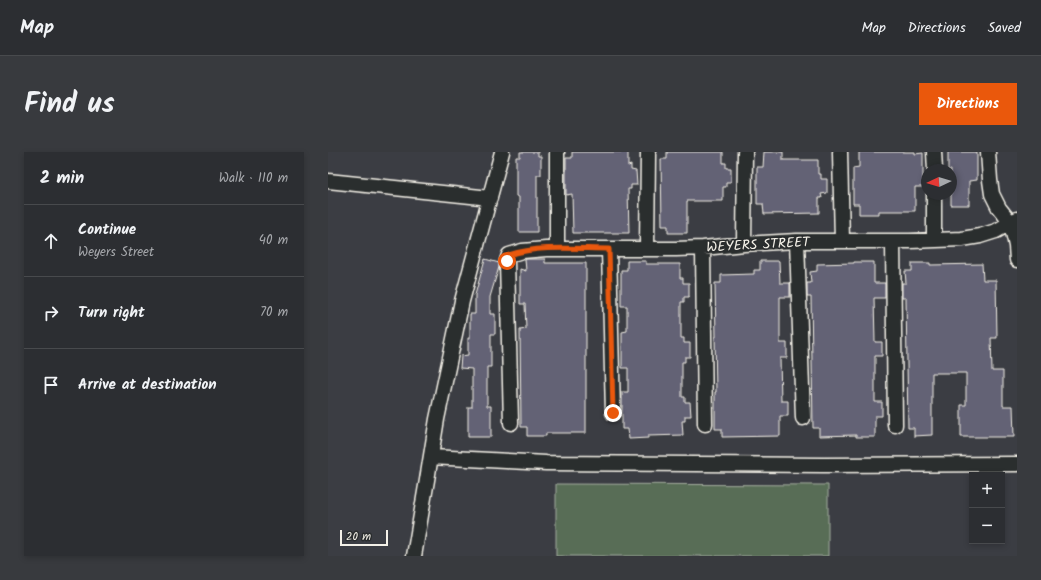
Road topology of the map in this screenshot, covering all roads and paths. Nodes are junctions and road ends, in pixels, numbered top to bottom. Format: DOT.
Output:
graph roads {
  1 [pos="502,152"];
  2 [pos="557,152"];
  3 [pos="648,152"];
  4 [pos="745,152"];
  5 [pos="840,152"];
  6 [pos="934,152"];
  7 [pos="988,152"];
  8 [pos="934,164"];
  9 [pos="328,181"];
  10 [pos="490,198"];
  11 [pos="934,200"];
  12 [pos="1014,221"];
  13 [pos="934,240"];
  14 [pos="797,241"];
  15 [pos="842,241"];
  16 [pos="893,241"];
  17 [pos="744,244"];
  18 [pos="703,248"];
  19 [pos="557,249"];
  20 [pos="609,249"];
  21 [pos="648,249"];
  22 [pos="1017,260"];
  23 [pos="613,413"];
  24 [pos="803,418"];
  25 [pos="511,424"];
  26 [pos="705,424"];
  27 [pos="895,425"];
  28 [pos="431,457"];
  29 [pos="1017,464"];
  30 [pos="414,556"];
  1 -- 10 [label="street"];
  2 -- 19 [label="street"];
  3 -- 21 [label="street"];
  4 -- 17 [label="street"];
  5 -- 15 [label="street"];
  6 -- 8 [label="street"];
  7 -- 12 [label="street"];
  9 -- 10 [label="street"];
  10 -- 28 [label="street"];
  11 -- 13 [label="street"];
  12 -- 13 [label="street, WEYERS STREET"];
  12 -- 22 [label="street"];
  13 -- 16 [label="street, WEYERS STREET"];
  14 -- 15 [label="street, WEYERS STREET"];
  14 -- 17 [label="street, WEYERS STREET"];
  14 -- 24 [label="street"];
  15 -- 16 [label="street, WEYERS STREET"];
  16 -- 27 [label="street"];
  17 -- 18 [label="street, WEYERS STREET"];
  18 -- 21 [label="street, WEYERS STREET"];
  18 -- 26 [label="street"];
  19 -- 20 [label="street, WEYERS STREET"];
  19 -- 25 [label="street, WEYERS STREET"];
  20 -- 21 [label="street, WEYERS STREET"];
  20 -- 23 [label="street"];
  28 -- 29 [label="street"];
  28 -- 30 [label="street"];
}
